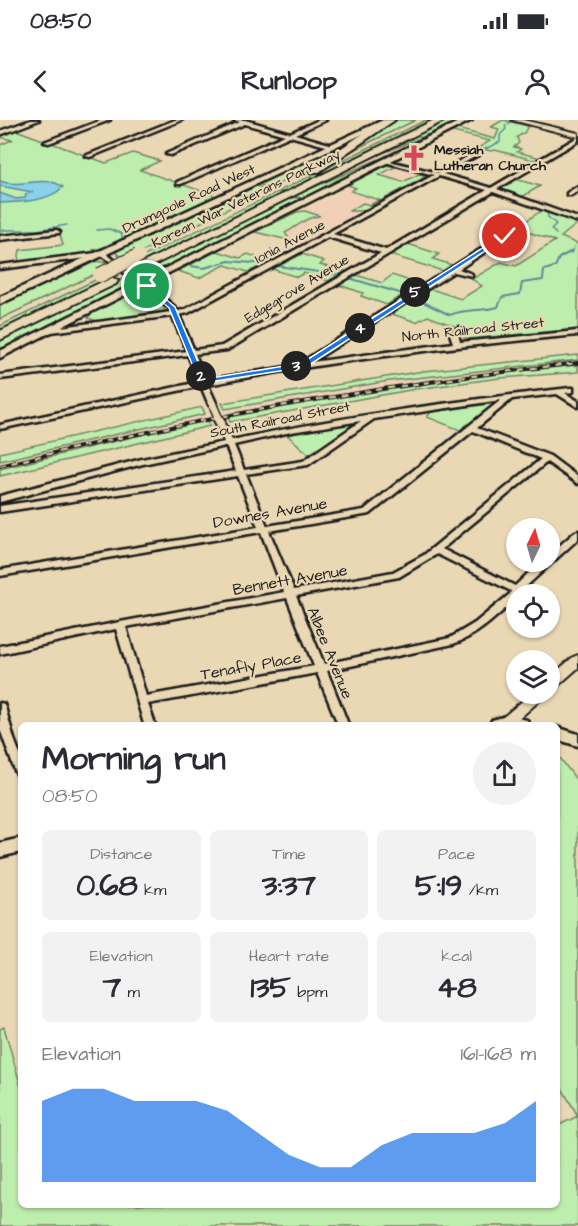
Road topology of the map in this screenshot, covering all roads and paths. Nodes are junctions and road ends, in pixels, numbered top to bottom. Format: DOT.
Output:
graph roads {
  1 [pos="36,120"];
  2 [pos="107,120"];
  3 [pos="179,120"];
  4 [pos="236,120"];
  5 [pos="323,120"];
  6 [pos="389,120"];
  7 [pos="422,120"];
  8 [pos="441,120"];
  9 [pos="468,120"];
  10 [pos="515,120"];
  11 [pos="248,121"];
  12 [pos="448,130"];
  13 [pos="0,133"];
  14 [pos="290,135"];
  15 [pos="578,137"];
  16 [pos="47,142"];
  17 [pos="333,146"];
  18 [pos="478,153"];
  19 [pos="169,154"];
  20 [pos="88,156"];
  21 [pos="387,161"];
  22 [pos="312,173"];
  23 [pos="438,175"];
  24 [pos="179,183"];
  25 [pos="578,188"];
  26 [pos="492,190"];
  27 [pos="293,192"];
  28 [pos="569,194"];
  29 [pos="578,220"];
  30 [pos="521,222"];
  31 [pos="57,232"];
  32 [pos="328,235"];
  33 [pos="0,238"];
  34 [pos="387,252"];
  35 [pos="104,254"];
  36 [pos="143,260"];
  37 [pos="0,267"];
  38 [pos="452,269"];
  39 [pos="470,275"];
  40 [pos="106,278"];
  41 [pos="144,284"];
  42 [pos="2,299"];
  43 [pos="82,314"];
  44 [pos="176,315"];
  45 [pos="0,323"];
  46 [pos="104,324"];
  47 [pos="459,329"];
  48 [pos="47,331"];
  49 [pos="578,333"];
  50 [pos="0,336"];
  51 [pos="458,344"];
  52 [pos="192,353"];
  53 [pos="0,355"];
  54 [pos="304,365"];
  55 [pos="0,377"];
  56 [pos="203,381"];
  57 [pos="570,390"];
  58 [pos="560,393"];
  59 [pos="508,398"];
  60 [pos="578,405"];
  61 [pos="374,416"];
  62 [pos="0,425"];
  63 [pos="471,428"];
  64 [pos="228,444"];
  65 [pos="547,458"];
  66 [pos="240,473"];
  67 [pos="578,481"];
  68 [pos="0,499"];
  69 [pos="0,509"];
  70 [pos="264,530"];
  71 [pos="578,534"];
  72 [pos="435,549"];
  73 [pos="560,550"];
  74 [pos="535,572"];
  75 [pos="0,573"];
  76 [pos="522,584"];
  77 [pos="506,585"];
  78 [pos="291,595"];
  79 [pos="506,603"];
  80 [pos="120,625"];
  81 [pos="0,650"];
  82 [pos="578,660"];
  83 [pos="320,669"];
  84 [pos="560,676"];
  85 [pos="142,701"];
  86 [pos="530,704"];
  87 [pos="0,707"];
  88 [pos="148,722"];
  89 [pos="342,722"];
  90 [pos="511,722"];
  91 [pos="560,735"];
  92 [pos="578,740"];
  93 [pos="18,764"];
  94 [pos="18,846"];
  95 [pos="0,850"];
  1 -- 13 [label="street"];
  2 -- 16 [label="street"];
  3 -- 20 [label="street"];
  4 -- 11 [label="street"];
  5 -- 14 [label="street"];
  6 -- 17 [label="main road, Drumgoole Road West"];
  6 -- 22 [label="highway"];
  7 -- 22 [label="highway, Korean War Veterans Parkway"];
  8 -- 27 [label="highway, Korean War Veterans Parkway"];
  9 -- 12 [label="main road"];
  10 -- 15 [label="street"];
  11 -- 14 [label="street"];
  11 -- 19 [label="street"];
  12 -- 21 [label="main road"];
  12 -- 27 [label="highway"];
  14 -- 17 [label="street"];
  14 -- 24 [label="street"];
  15 -- 26 [label="street, Edgegrove Avenue"];
  17 -- 35 [label="main road, Drumgoole Road West"];
  18 -- 23 [label="street, Ionia Avenue"];
  21 -- 23 [label="street"];
  21 -- 41 [label="main road"];
  22 -- 36 [label="highway, Korean War Veterans Parkway"];
  23 -- 26 [label="street"];
  23 -- 32 [label="street, Ionia Avenue"];
  25 -- 28 [label="street"];
  26 -- 29 [label="street"];
  26 -- 34 [label="street, Edgegrove Avenue"];
  27 -- 36 [label="highway, Korean War Veterans Parkway"];
  30 -- 38 [label="street"];
  31 -- 33 [label="street"];
  32 -- 34 [label="street"];
  32 -- 44 [label="street, Ionia Avenue"];
  34 -- 52 [label="street, Edgegrove Avenue"];
  35 -- 37 [label="street"];
  35 -- 41 [label="street, Albee Avenue"];
  35 -- 42 [label="main road, Drumgoole Road West"];
  36 -- 40 [label="highway, Korean War Veterans Parkway"];
  38 -- 39 [label="street"];
  38 -- 54 [label="street"];
  40 -- 45 [label="highway, Korean War Veterans Parkway"];
  40 -- 50 [label="highway, Korean War Veterans Parkway"];
  41 -- 43 [label="main road"];
  41 -- 44 [label="street, Albee Avenue"];
  43 -- 46 [label="street"];
  43 -- 48 [label="main road"];
  44 -- 46 [label="street, Ionia Avenue"];
  44 -- 52 [label="street, Albee Avenue"];
  46 -- 48 [label="street, Ionia Avenue"];
  47 -- 51 [label="street"];
  48 -- 53 [label="main road"];
  49 -- 51 [label="street, North Railroad Street"];
  51 -- 54 [label="street, North Railroad Street"];
  52 -- 55 [label="street, Edgegrove Avenue"];
  52 -- 56 [label="street, Albee Avenue"];
  54 -- 56 [label="street, North Railroad Street"];
  56 -- 62 [label="street, North Railroad Street"];
  56 -- 64 [label="street, Albee Avenue, bridge"];
  57 -- 58 [label="street, South Railroad Street"];
  58 -- 59 [label="street, South Railroad Street"];
  58 -- 60 [label="street"];
  59 -- 61 [label="street, South Railroad Street"];
  59 -- 63 [label="street, Downes Avenue"];
  61 -- 64 [label="street, South Railroad Street"];
  61 -- 66 [label="street"];
  63 -- 65 [label="street"];
  63 -- 70 [label="street, Downes Avenue"];
  64 -- 66 [label="street, Albee Avenue"];
  64 -- 68 [label="street, South Railroad Street"];
  65 -- 67 [label="street"];
  65 -- 72 [label="street, Bennett Avenue"];
  66 -- 69 [label="street"];
  66 -- 70 [label="street, Albee Avenue"];
  70 -- 75 [label="street, Downes Avenue"];
  70 -- 78 [label="street, Albee Avenue"];
  71 -- 73 [label="street, Tenafly Place"];
  72 -- 77 [label="street"];
  72 -- 78 [label="street, Bennett Avenue"];
  74 -- 76 [label="street, Tenafly Place"];
  78 -- 80 [label="street, Bennett Avenue"];
  78 -- 83 [label="street, Albee Avenue"];
  79 -- 83 [label="street, Tenafly Place"];
  80 -- 81 [label="street, Bennett Avenue"];
  80 -- 85 [label="street"];
  82 -- 84 [label="street"];
  83 -- 85 [label="street, Tenafly Place"];
  83 -- 89 [label="street, Albee Avenue"];
  85 -- 88 [label="street"];
  86 -- 90 [label="street"];
  87 -- 93 [label="street"];
  91 -- 92 [label="main road"];
  94 -- 95 [label="main road"];
}
